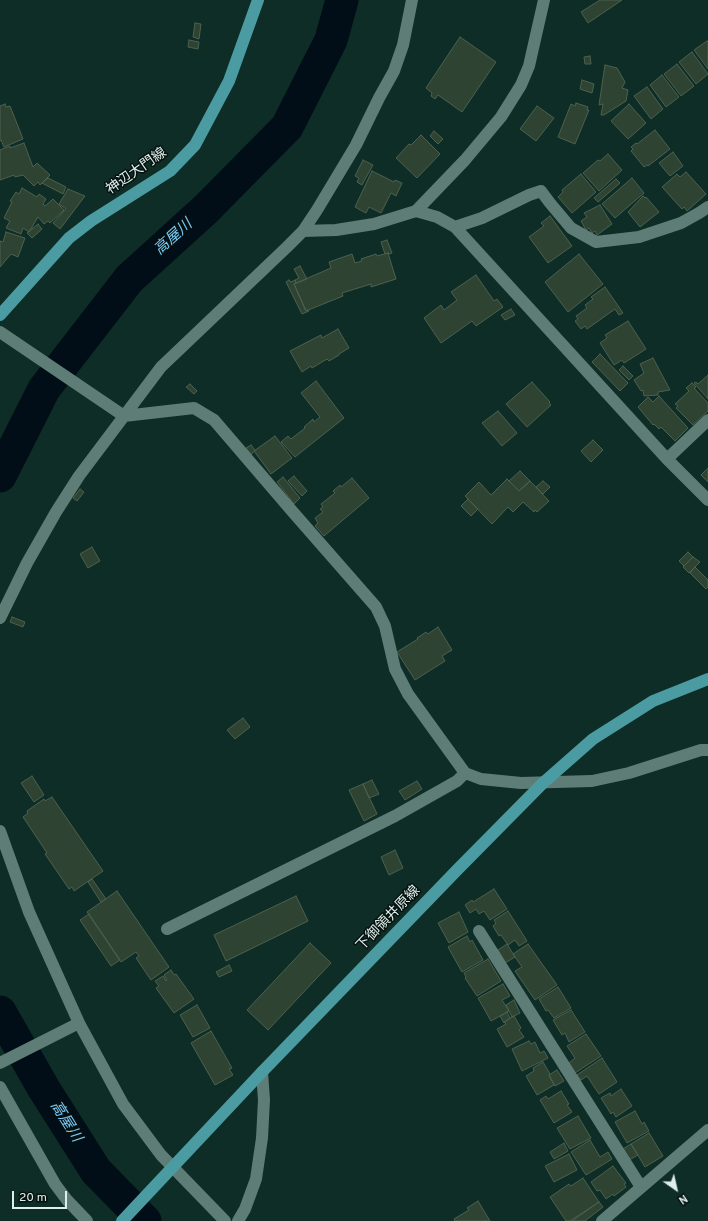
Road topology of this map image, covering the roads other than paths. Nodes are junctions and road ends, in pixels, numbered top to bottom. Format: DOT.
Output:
graph roads {
  1 [pos="258,0"];
  2 [pos="412,0"];
  3 [pos="544,0"];
  4 [pos="708,207"];
  5 [pos="416,211"];
  6 [pos="455,227"];
  7 [pos="303,231"];
  8 [pos="0,315"];
  9 [pos="0,332"];
  10 [pos="122,414"];
  11 [pos="708,420"];
  12 [pos="667,459"];
  13 [pos="708,500"];
  14 [pos="0,618"];
  15 [pos="708,679"];
  16 [pos="708,750"];
  17 [pos="465,773"];
  18 [pos="544,783"];
  19 [pos="0,831"];
  20 [pos="167,929"];
  21 [pos="479,931"];
  22 [pos="79,1022"];
  23 [pos="0,1062"];
  24 [pos="262,1072"];
  25 [pos="0,1087"];
  26 [pos="708,1130"];
  27 [pos="169,1172"];
  28 [pos="641,1187"];
  29 [pos="87,1221"];
  30 [pos="122,1221"];
  31 [pos="225,1221"];
  32 [pos="238,1221"];
  33 [pos="602,1221"];
  1 -- 8 [label="main road, 神辺大門線"];
  2 -- 7 [label="street"];
  3 -- 5 [label="street"];
  4 -- 6 [label="street"];
  5 -- 6 [label="street"];
  5 -- 7 [label="street"];
  6 -- 12 [label="street"];
  7 -- 10 [label="street"];
  9 -- 10 [label="street"];
  10 -- 14 [label="street"];
  10 -- 17 [label="street"];
  11 -- 12 [label="street"];
  12 -- 13 [label="street"];
  15 -- 18 [label="main road, 下御領井原線"];
  16 -- 18 [label="street"];
  17 -- 18 [label="street"];
  17 -- 20 [label="street"];
  18 -- 24 [label="main road, 下御領井原線"];
  19 -- 22 [label="street"];
  21 -- 28 [label="street"];
  22 -- 23 [label="street"];
  22 -- 27 [label="street"];
  24 -- 27 [label="main road, 下御領井原線"];
  24 -- 32 [label="street"];
  25 -- 29 [label="street"];
  26 -- 28 [label="street"];
  27 -- 30 [label="main road, 下御領井原線"];
  27 -- 31 [label="street"];
  28 -- 33 [label="street"];
}
